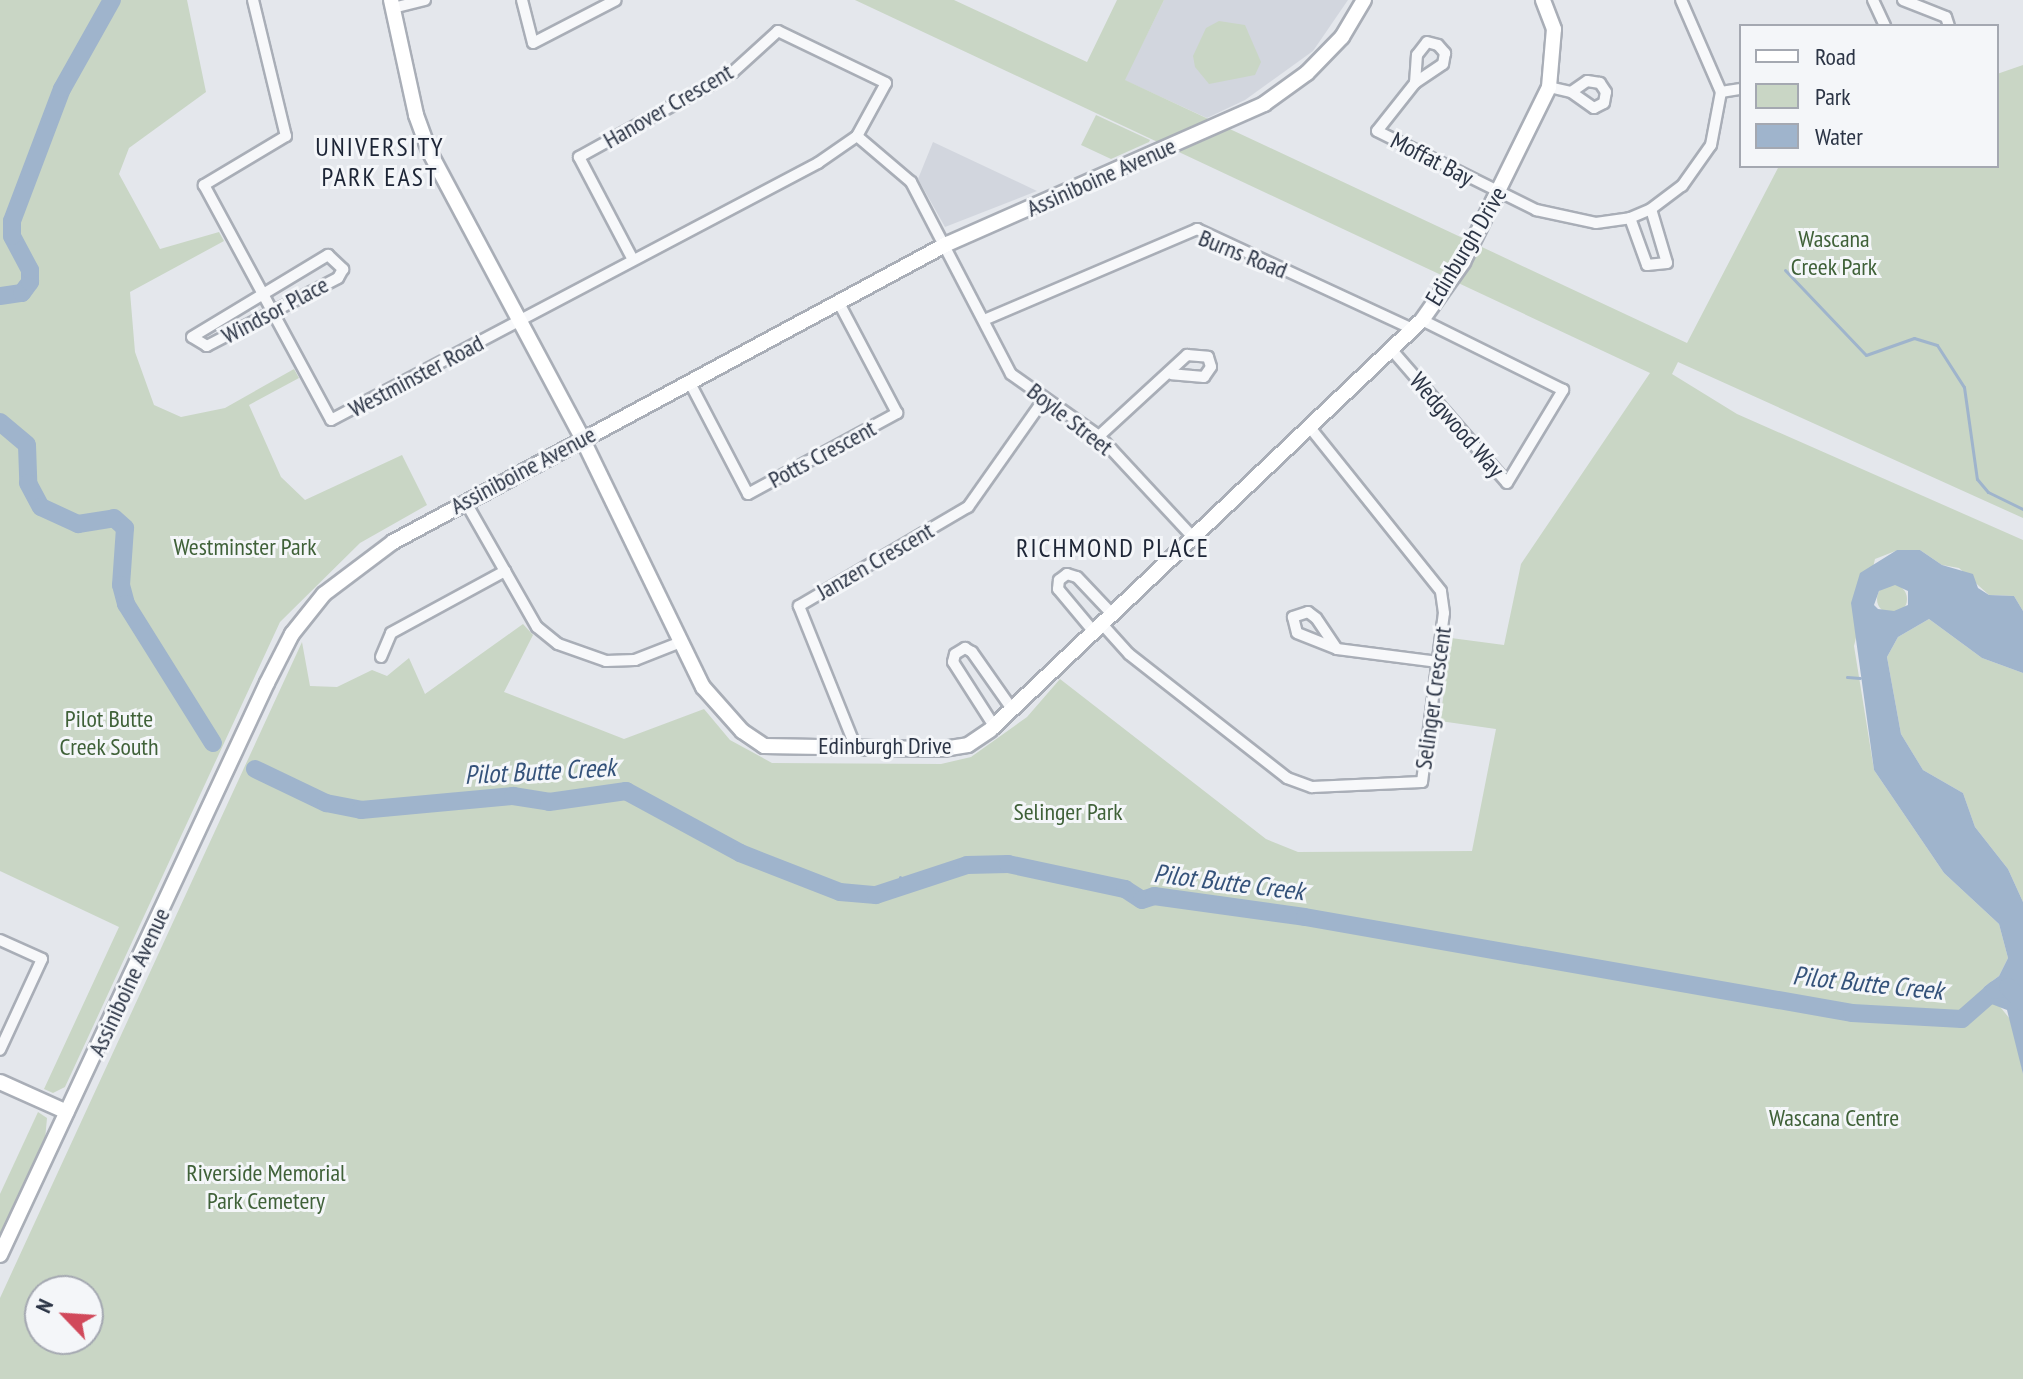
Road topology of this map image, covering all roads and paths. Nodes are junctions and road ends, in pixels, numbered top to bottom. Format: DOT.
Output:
graph roads {
  1 [pos="253,0"];
  2 [pos="425,0"];
  3 [pos="522,0"];
  4 [pos="616,0"];
  5 [pos="1364,0"];
  6 [pos="1543,0"];
  7 [pos="1681,0"];
  8 [pos="1873,0"];
  9 [pos="1903,0"];
  10 [pos="392,4"];
  11 [pos="1884,24"];
  12 [pos="1948,24"];
  13 [pos="1415,83"];
  14 [pos="1549,87"];
  15 [pos="1739,89"];
  16 [pos="1571,92"];
  17 [pos="1721,92"];
  18 [pos="857,136"];
  19 [pos="1499,193"];
  20 [pos="1651,209"];
  21 [pos="1630,218"];
  22 [pos="947,244"];
  23 [pos="633,260"];
  24 [pos="262,292"];
  25 [pos="839,303"];
  26 [pos="273,314"];
  27 [pos="984,320"];
  28 [pos="519,322"];
  29 [pos="1417,324"];
  30 [pos="1391,349"];
  31 [pos="1172,374"];
  32 [pos="690,383"];
  33 [pos="1045,398"];
  34 [pos="1309,426"];
  35 [pos="1099,436"];
  36 [pos="582,438"];
  37 [pos="465,501"];
  38 [pos="1193,537"];
  39 [pos="505,571"];
  40 [pos="1103,623"];
  41 [pos="681,642"];
  42 [pos="1337,649"];
  43 [pos="381,657"];
  44 [pos="1438,662"];
  45 [pos="1012,709"];
  46 [pos="994,726"];
  47 [pos="856,748"];
  48 [pos="0,940"];
  49 [pos="0,1050"];
  50 [pos="0,1082"];
  51 [pos="67,1112"];
  52 [pos="0,1255"];
  1 -- 24 [label="street, Westminster Road"];
  2 -- 10 [label="street"];
  3 -- 4 [label="street"];
  5 -- 22 [label="street, Assiniboine Avenue"];
  6 -- 14 [label="street, Edinburgh Drive"];
  7 -- 17 [label="street"];
  8 -- 11 [label="street"];
  9 -- 12 [label="street"];
  10 -- 28 [label="street, Edinburgh Drive"];
  13 -- 19 [label="street, Moffat Bay"];
  14 -- 16 [label="street"];
  14 -- 19 [label="street, Edinburgh Drive"];
  15 -- 17 [label="street"];
  17 -- 20 [label="street"];
  18 -- 22 [label="street, Boyle Street"];
  18 -- 23 [label="street, Westminster Road"];
  18 -- 23 [label="street, Hanover Crescent"];
  19 -- 21 [label="street"];
  19 -- 29 [label="street, Edinburgh Drive"];
  20 -- 21 [label="street"];
  20 -- 21 [label="street"];
  22 -- 25 [label="street, Assiniboine Avenue"];
  22 -- 27 [label="street, Boyle Street"];
  23 -- 28 [label="street, Westminster Road"];
  24 -- 26 [label="street, Westminster Road"];
  24 -- 26 [label="street, Windsor Place"];
  24 -- 26 [label="street, Windsor Place"];
  25 -- 32 [label="street, Assiniboine Avenue"];
  25 -- 32 [label="street, Potts Crescent"];
  26 -- 28 [label="street, Westminster Road"];
  27 -- 29 [label="street, Burns Road"];
  27 -- 33 [label="street, Boyle Street"];
  28 -- 36 [label="street, Edinburgh Drive"];
  29 -- 30 [label="street, Edinburgh Drive"];
  29 -- 30 [label="street, Wedgwood Way"];
  30 -- 34 [label="street, Edinburgh Drive"];
  31 -- 35 [label="street"];
  32 -- 36 [label="street, Assiniboine Avenue"];
  33 -- 35 [label="street, Boyle Street"];
  33 -- 47 [label="street, Janzen Crescent"];
  34 -- 38 [label="street, Edinburgh Drive"];
  34 -- 44 [label="street, Selinger Crescent"];
  35 -- 38 [label="street, Boyle Street"];
  36 -- 37 [label="street, Assiniboine Avenue"];
  36 -- 41 [label="street, Edinburgh Drive"];
  37 -- 39 [label="street"];
  37 -- 51 [label="street, Assiniboine Avenue"];
  38 -- 40 [label="street, Edinburgh Drive"];
  39 -- 41 [label="street"];
  39 -- 43 [label="street"];
  40 -- 40 [label="street"];
  40 -- 44 [label="street, Selinger Crescent"];
  40 -- 45 [label="street, Edinburgh Drive"];
  41 -- 47 [label="street, Edinburgh Drive"];
  42 -- 44 [label="street"];
  45 -- 46 [label="street, Edinburgh Drive"];
  45 -- 46 [label="street"];
  46 -- 47 [label="street, Edinburgh Drive"];
  48 -- 49 [label="street"];
  50 -- 51 [label="street"];
  51 -- 52 [label="street, Assiniboine Avenue"];
}
